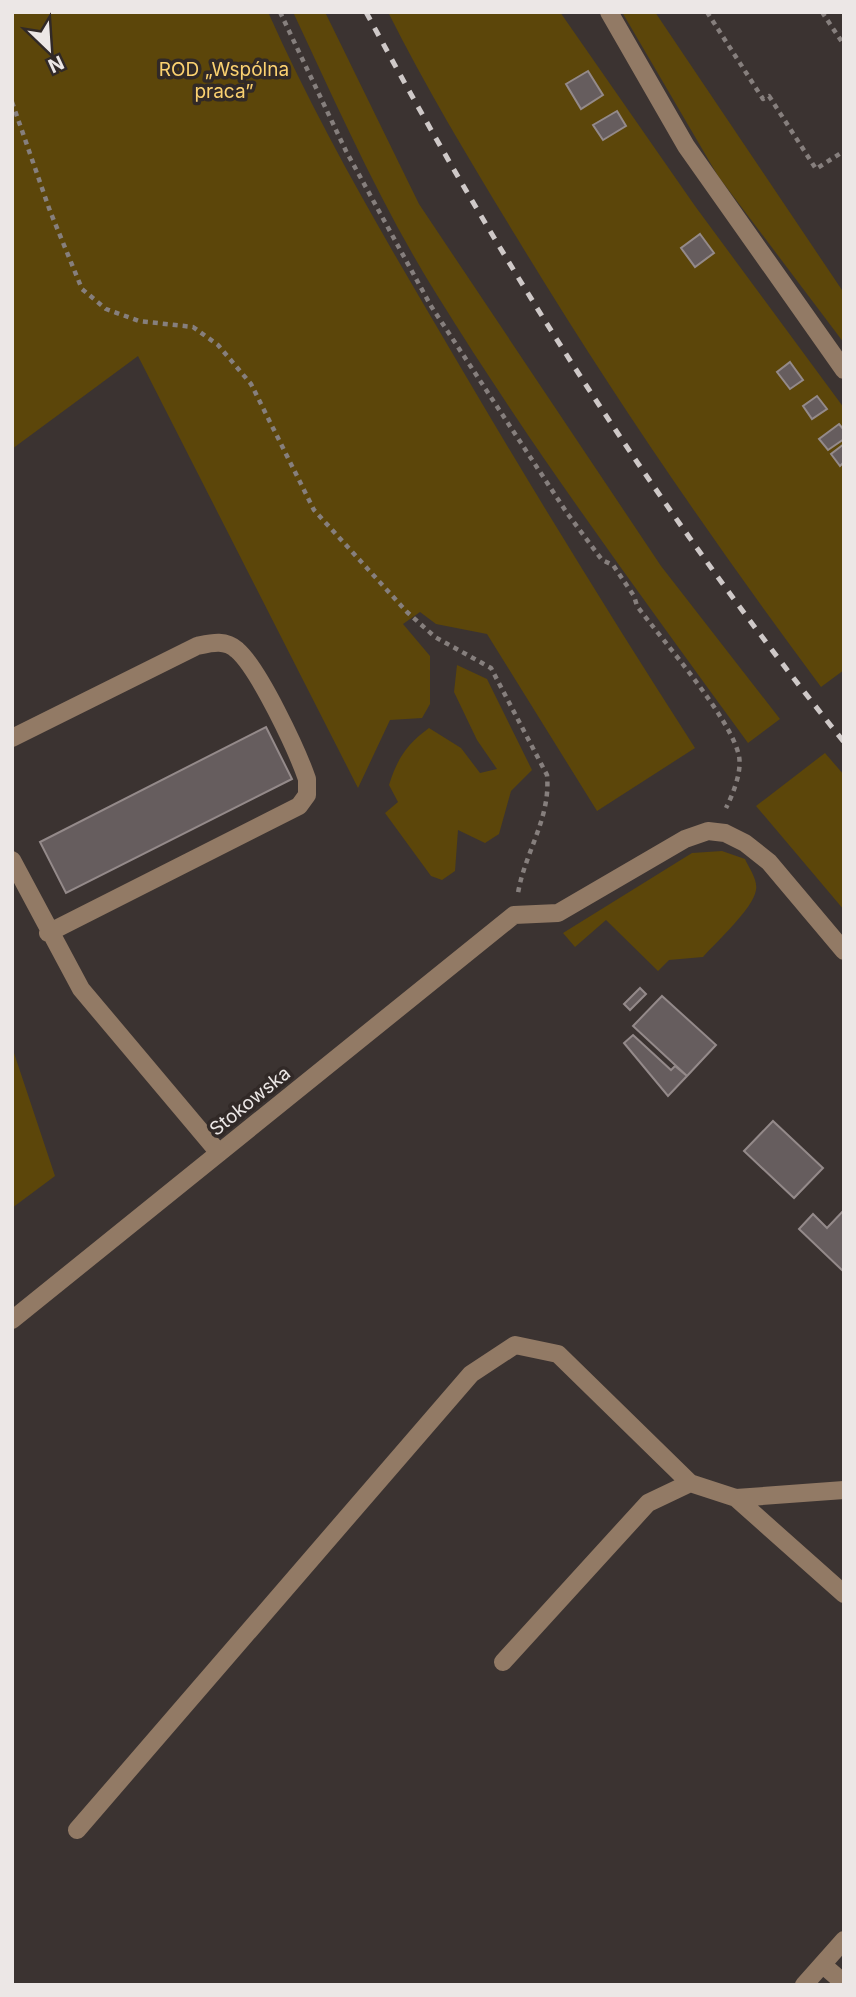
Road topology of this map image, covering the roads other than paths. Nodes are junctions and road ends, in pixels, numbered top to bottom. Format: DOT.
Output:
graph roads {
  1 [pos="609,12"];
  2 [pos="844,370"];
  3 [pos="12,738"];
  4 [pos="12,860"];
  5 [pos="48,933"];
  6 [pos="844,951"];
  7 [pos="219,1153"];
  8 [pos="12,1320"];
  9 [pos="690,1483"];
  10 [pos="844,1490"];
  11 [pos="736,1498"];
  12 [pos="844,1594"];
  13 [pos="503,1662"];
  14 [pos="77,1830"];
  15 [pos="844,1940"];
  16 [pos="823,1965"];
  17 [pos="844,1983"];
  18 [pos="804,1985"];
  1 -- 2 [label="street"];
  3 -- 5 [label="street"];
  4 -- 5 [label="street"];
  5 -- 7 [label="street"];
  6 -- 7 [label="street, Stokowska"];
  7 -- 8 [label="street, Stokowska"];
  9 -- 11 [label="street"];
  9 -- 13 [label="street"];
  9 -- 14 [label="street"];
  10 -- 11 [label="street"];
  11 -- 12 [label="street"];
  15 -- 16 [label="street"];
  16 -- 17 [label="street"];
  16 -- 18 [label="street"];
}
